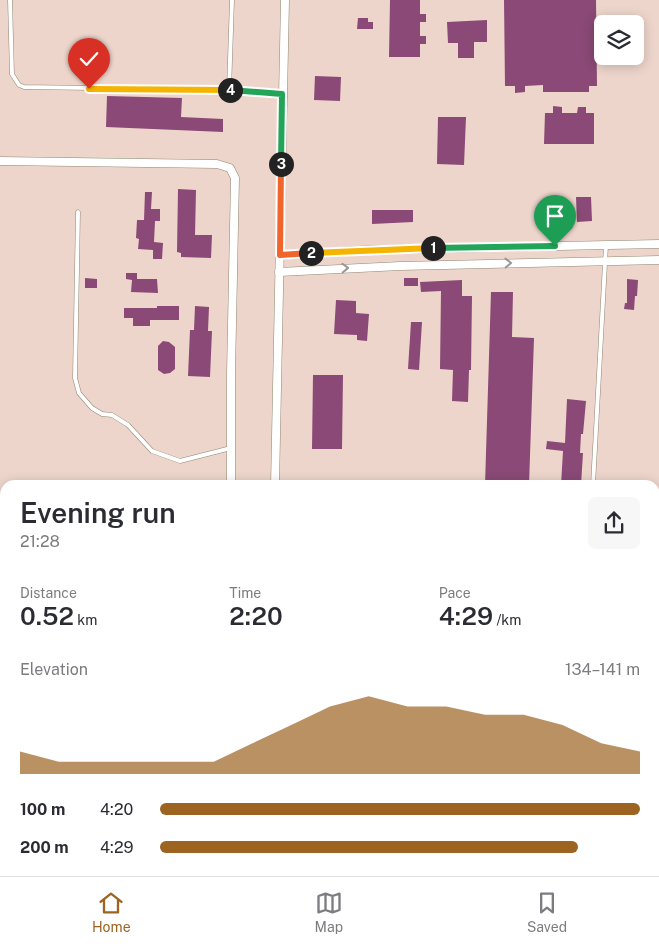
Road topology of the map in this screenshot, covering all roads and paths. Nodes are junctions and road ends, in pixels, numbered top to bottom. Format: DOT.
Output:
graph roads {
  1 [pos="10,0"];
  2 [pos="232,0"];
  3 [pos="285,0"];
  4 [pos="229,90"];
  5 [pos="282,94"];
  6 [pos="0,161"];
  7 [pos="78,212"];
  8 [pos="659,244"];
  9 [pos="606,246"];
  10 [pos="280,255"];
  11 [pos="659,260"];
  12 [pos="605,262"];
  13 [pos="279,272"];
  14 [pos="230,448"];
  15 [pos="231,480"];
  16 [pos="275,480"];
  17 [pos="593,480"];
  1 -- 4 [label="lane"];
  2 -- 4 [label="lane"];
  3 -- 5 [label="street"];
  4 -- 5 [label="lane"];
  5 -- 10 [label="street"];
  6 -- 14 [label="street"];
  7 -- 14 [label="lane"];
  8 -- 9 [label="street"];
  9 -- 10 [label="street"];
  9 -- 12 [label="lane"];
  10 -- 13 [label="street"];
  11 -- 12 [label="street"];
  13 -- 12 [label="street, one-way"];
  12 -- 17 [label="lane"];
  13 -- 16 [label="street"];
  14 -- 15 [label="street"];
}
